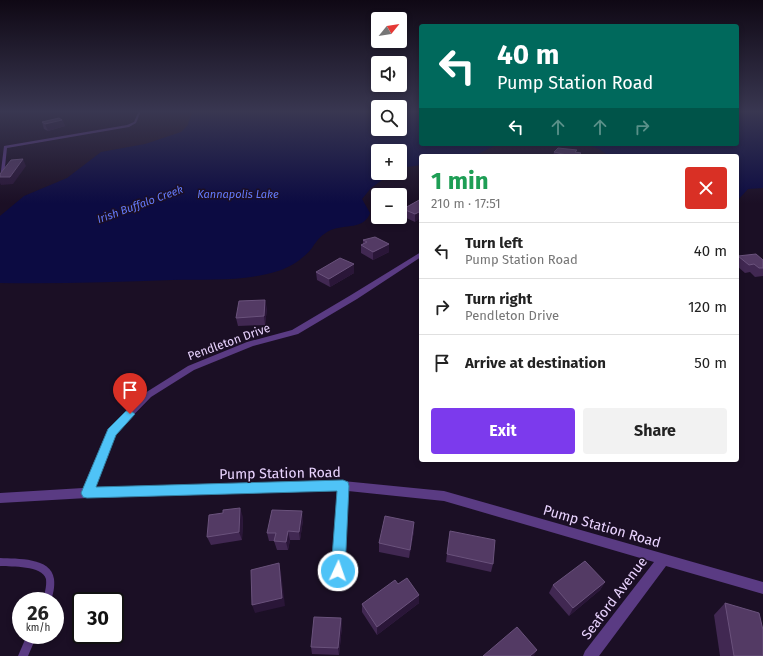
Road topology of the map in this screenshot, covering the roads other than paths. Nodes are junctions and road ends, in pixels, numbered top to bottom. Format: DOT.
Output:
graph roads {
  1 [pos="32,142"];
  2 [pos="0,178"];
  3 [pos="419,255"];
  4 [pos="343,486"];
  5 [pos="87,493"];
  6 [pos="0,498"];
  7 [pos="664,559"];
  8 [pos="0,562"];
  9 [pos="338,571"];
  10 [pos="763,588"];
  11 [pos="49,592"];
  12 [pos="28,644"];
  13 [pos="23,656"];
  14 [pos="590,656"];
  1 -- 2 [label="lane"];
  3 -- 5 [label="street, Pendleton Drive"];
  4 -- 5 [label="street, Pump Station Road"];
  4 -- 7 [label="street, Pump Station Road"];
  4 -- 9 [label="street"];
  5 -- 6 [label="street, Pump Station Road"];
  7 -- 10 [label="street, Pump Station Road"];
  7 -- 14 [label="street, Seaford Avenue"];
  8 -- 11 [label="lane"];
  12 -- 13 [label="lane"];
}
